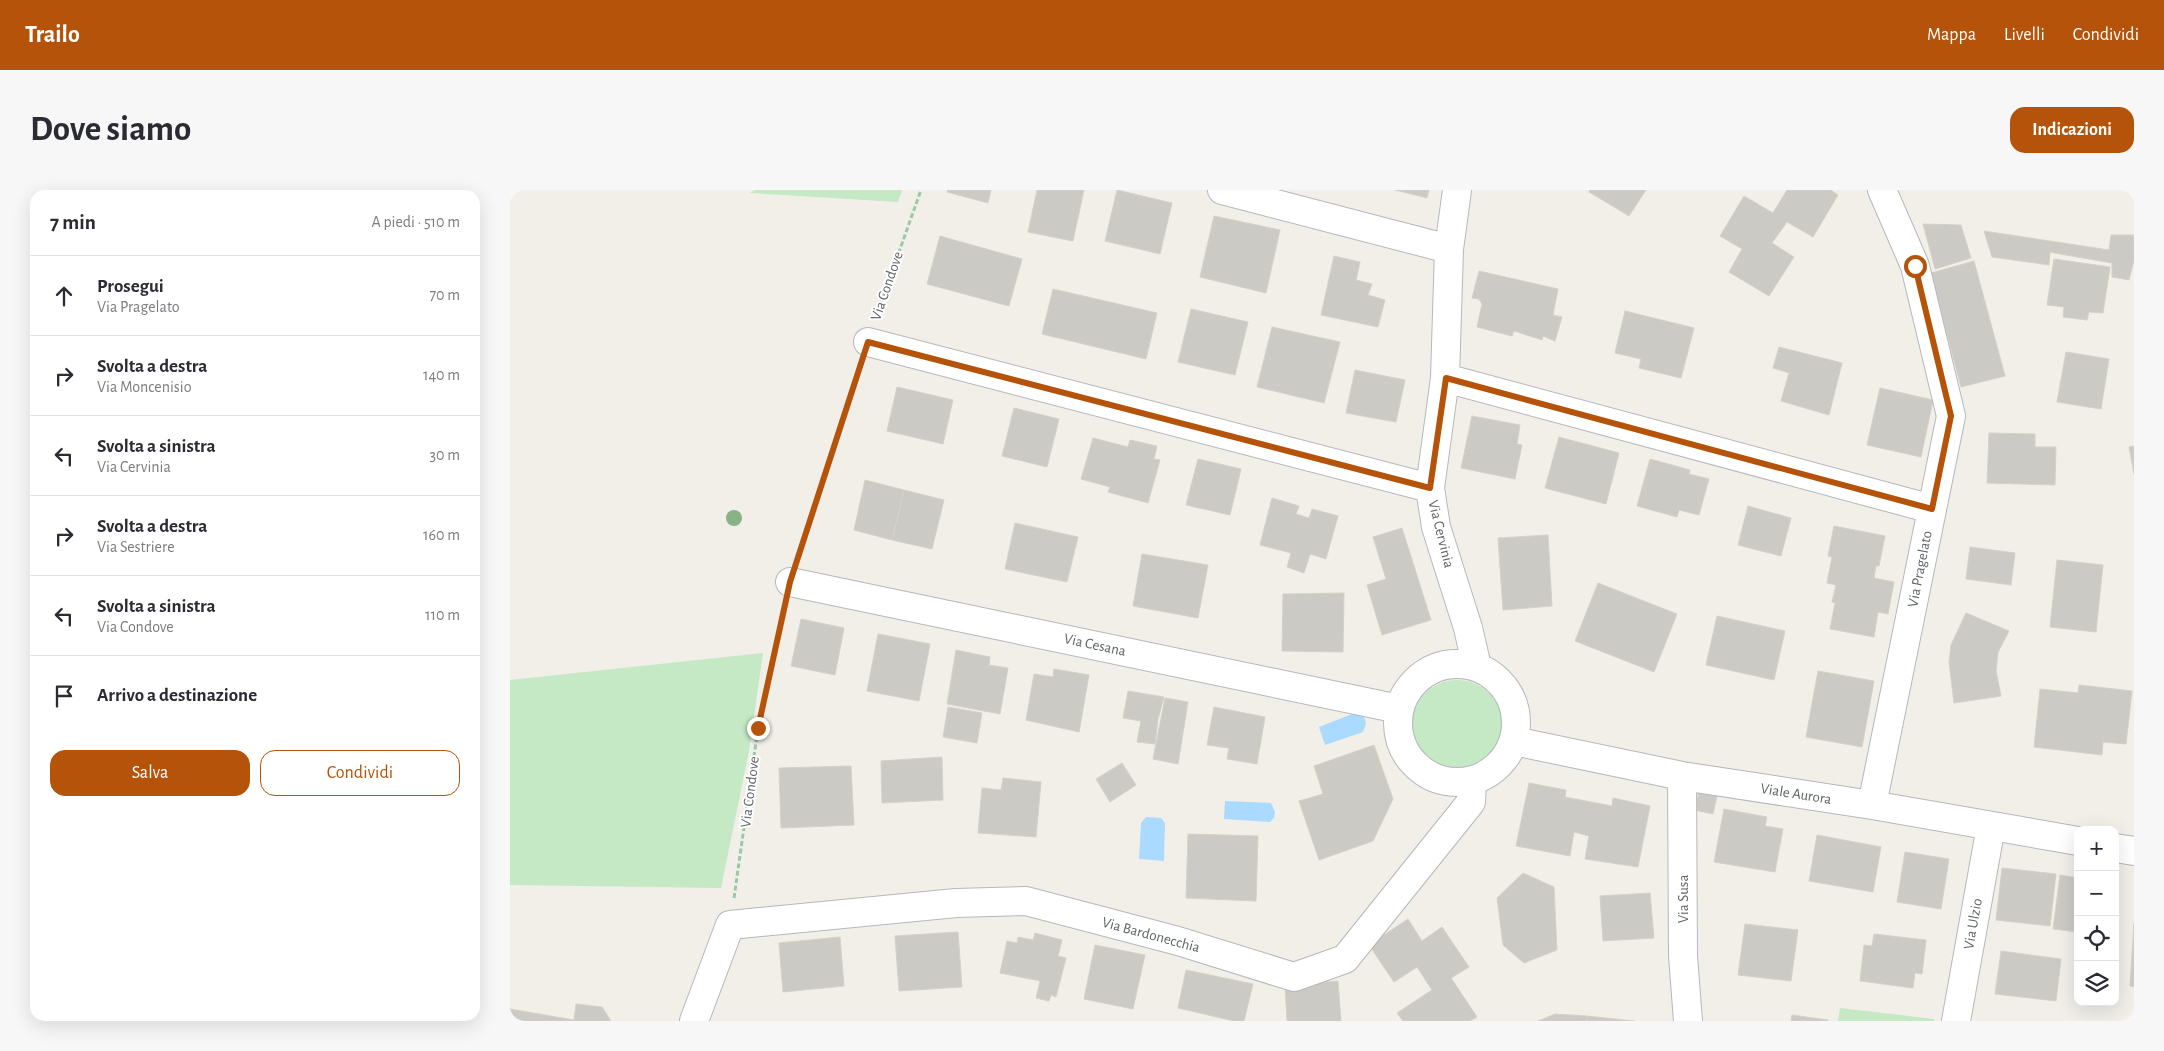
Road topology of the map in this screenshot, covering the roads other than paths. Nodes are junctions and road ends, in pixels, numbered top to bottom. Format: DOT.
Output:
graph roads {
  1 [pos="1222,190"];
  2 [pos="1457,190"];
  3 [pos="1881,190"];
  4 [pos="1449,249"];
  5 [pos="868,342"];
  6 [pos="1446,378"];
  7 [pos="1430,488"];
  8 [pos="1932,509"];
  9 [pos="790,582"];
  10 [pos="1477,667"];
  11 [pos="1399,709"];
  12 [pos="1514,741"];
  13 [pos="1682,776"];
  14 [pos="1472,781"];
  15 [pos="1872,806"];
  16 [pos="1991,826"];
  17 [pos="2074,840"];
  18 [pos="2119,849"];
  19 [pos="2134,851"];
  20 [pos="694,1021"];
  21 [pos="1688,1021"];
  22 [pos="1956,1021"];
  1 -- 4 [label="street"];
  2 -- 4 [label="street, Via Cervinia"];
  3 -- 8 [label="street, Via Pragelato"];
  4 -- 6 [label="street, Via Cervinia"];
  5 -- 7 [label="street"];
  6 -- 7 [label="street, Via Cervinia"];
  6 -- 8 [label="street"];
  7 -- 10 [label="street, Via Cervinia"];
  8 -- 15 [label="street, Via Pragelato"];
  9 -- 11 [label="street, Via Cesana"];
  10 -- 11 [label="street"];
  10 -- 12 [label="street"];
  11 -- 14 [label="street"];
  12 -- 13 [label="street, Viale Aurora"];
  12 -- 14 [label="street"];
  13 -- 15 [label="street, Viale Aurora"];
  13 -- 21 [label="street, Via Susa"];
  14 -- 20 [label="street, Via Bardonecchia"];
  15 -- 16 [label="street, Viale Aurora"];
  16 -- 17 [label="street, Viale Aurora"];
  16 -- 22 [label="street, Via Ulzio"];
  18 -- 19 [label="street"];
}
